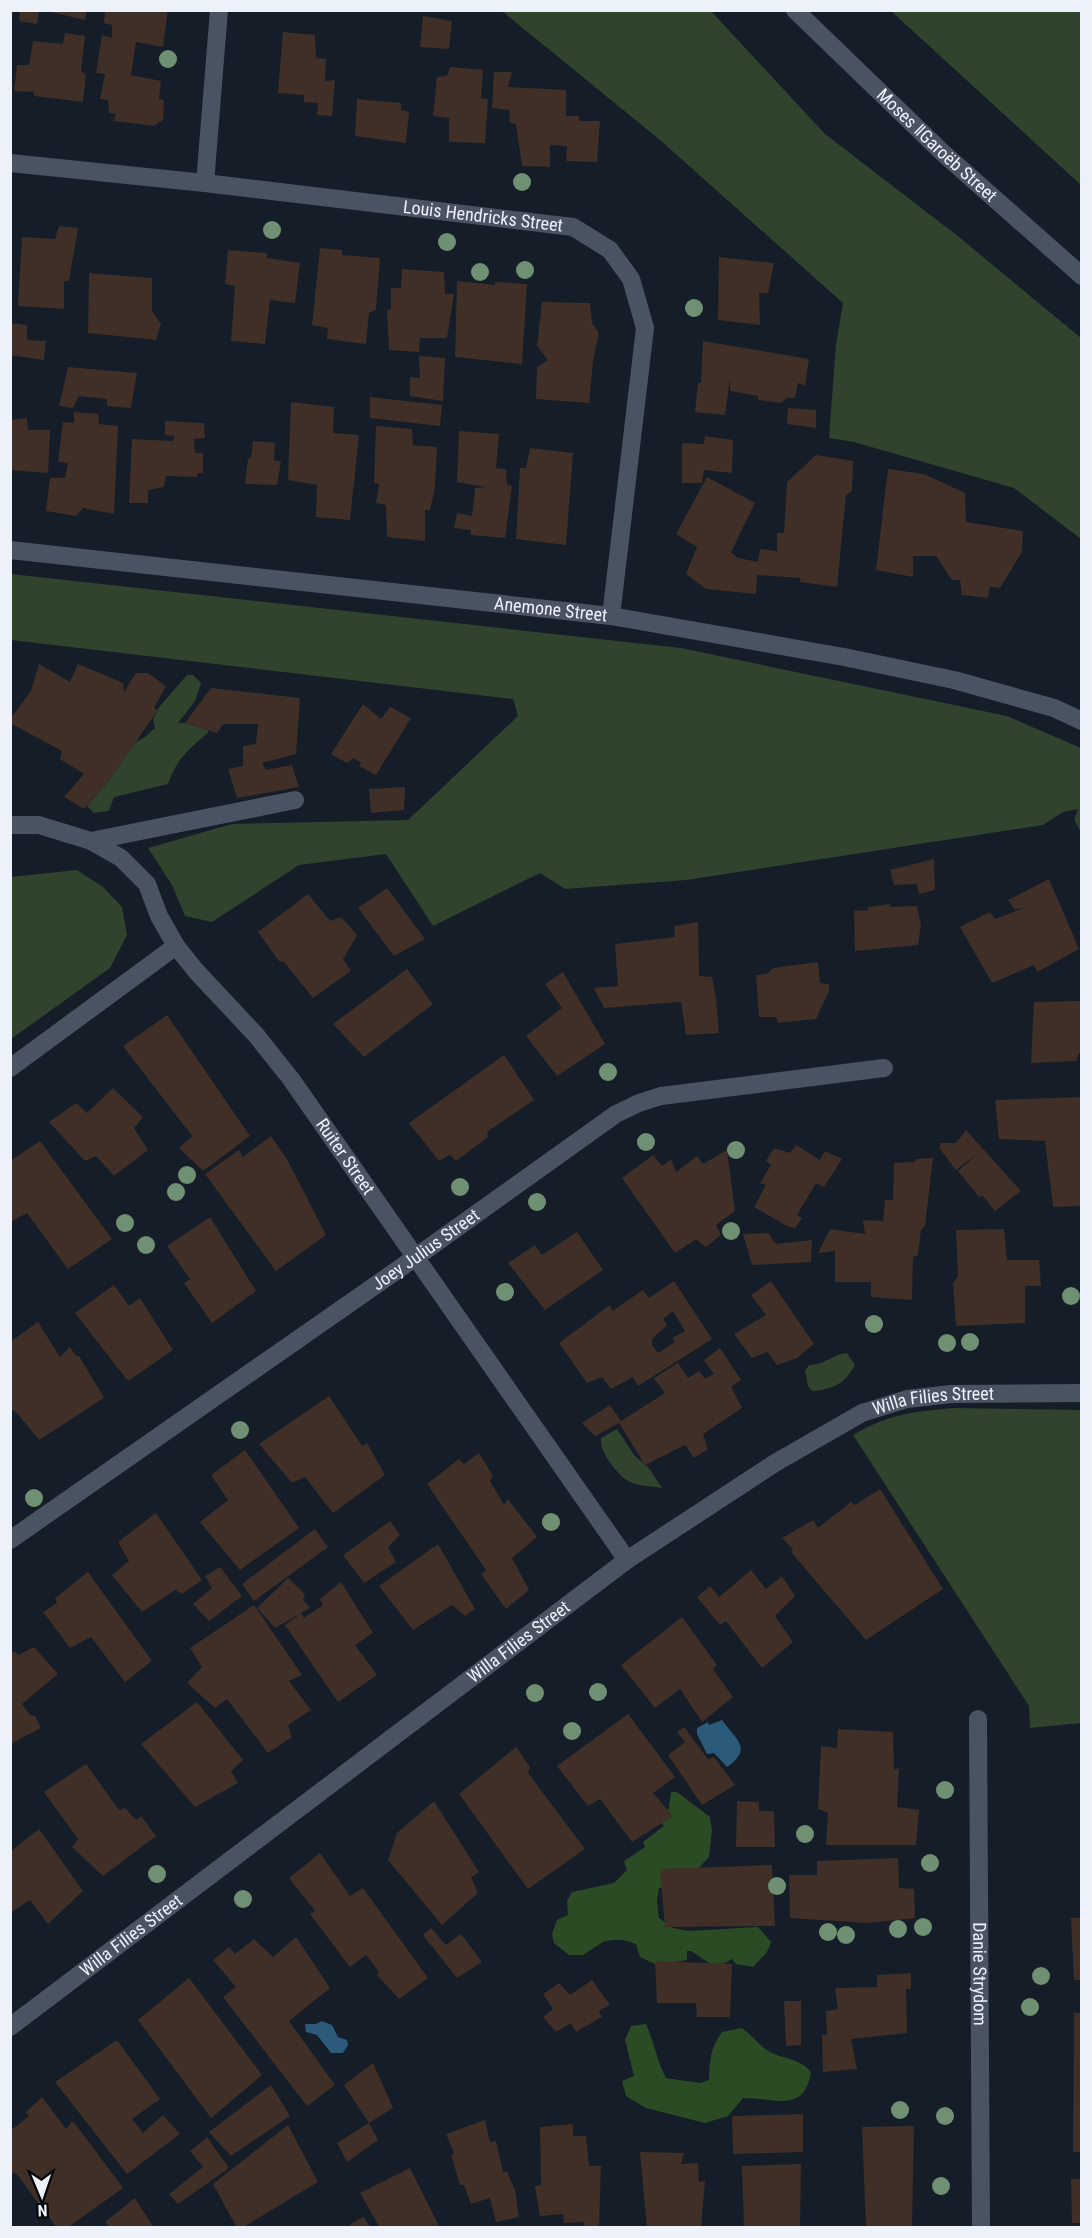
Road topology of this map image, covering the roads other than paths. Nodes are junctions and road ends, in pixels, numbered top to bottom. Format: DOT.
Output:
graph roads {
  1 [pos="219,10"];
  2 [pos="795,10"];
  3 [pos="10,163"];
  4 [pos="205,183"];
  5 [pos="1082,276"];
  6 [pos="10,550"];
  7 [pos="611,616"];
  8 [pos="1082,721"];
  9 [pos="295,800"];
  10 [pos="10,825"];
  11 [pos="91,841"];
  12 [pos="176,946"];
  13 [pos="10,1068"];
  14 [pos="884,1068"];
  15 [pos="416,1257"];
  16 [pos="1082,1393"];
  17 [pos="10,1540"];
  18 [pos="627,1560"];
  19 [pos="978,1719"];
  20 [pos="10,2027"];
  21 [pos="981,2228"];
  1 -- 4 [label="street"];
  2 -- 5 [label="street, Moses ǁGaroëb Street"];
  3 -- 4 [label="street, Louis Hendricks Street"];
  4 -- 7 [label="street, Louis Hendricks Street"];
  6 -- 7 [label="street, Anemone Street"];
  7 -- 8 [label="street, Anemone Street"];
  9 -- 11 [label="street"];
  10 -- 11 [label="street, Ruiter Street"];
  11 -- 12 [label="street, Ruiter Street"];
  12 -- 13 [label="street"];
  12 -- 15 [label="street, Ruiter Street"];
  14 -- 15 [label="street, Joey Julius Street"];
  15 -- 17 [label="street, Joey Julius Street"];
  15 -- 18 [label="street, Ruiter Street"];
  16 -- 18 [label="street, Willa Filies Street"];
  18 -- 20 [label="street, Willa Filies Street"];
  19 -- 21 [label="street, Danie Strydom"];
}
